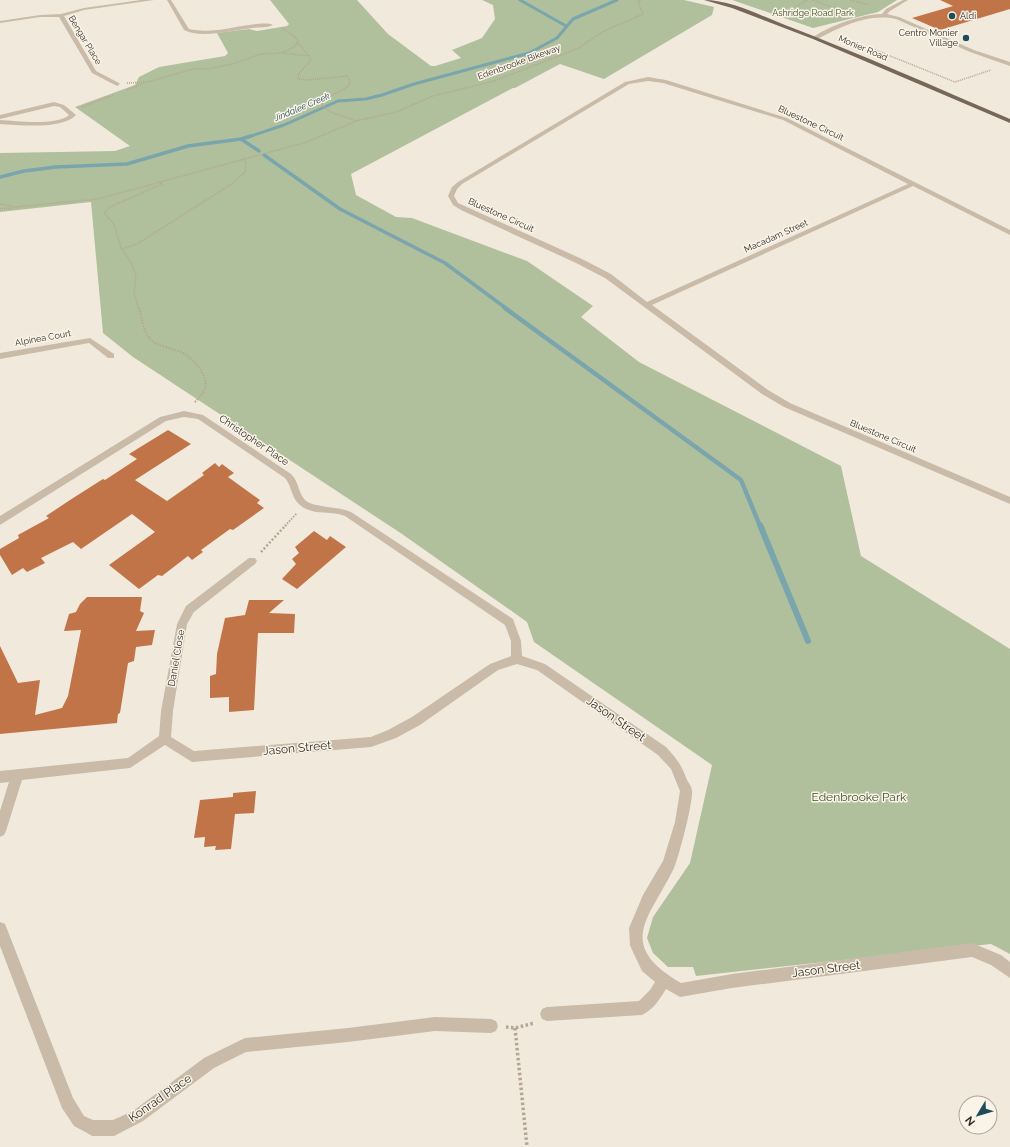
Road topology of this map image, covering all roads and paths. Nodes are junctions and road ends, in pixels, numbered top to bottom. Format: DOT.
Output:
graph roads {
  1 [pos="152,0"];
  2 [pos="169,0"];
  3 [pos="640,0"];
  4 [pos="706,0"];
  5 [pos="807,0"];
  6 [pos="812,0"];
  7 [pos="906,0"];
  8 [pos="61,15"];
  9 [pos="874,15"];
  10 [pos="884,15"];
  11 [pos="787,19"];
  12 [pos="0,22"];
  13 [pos="271,25"];
  14 [pos="815,38"];
  15 [pos="298,42"];
  16 [pos="869,50"];
  17 [pos="282,53"];
  18 [pos="309,56"];
  19 [pos="1009,64"];
  20 [pos="146,82"];
  21 [pos="117,84"];
  22 [pos="127,90"];
  23 [pos="114,95"];
  24 [pos="70,112"];
  25 [pos="0,116"];
  26 [pos="1010,121"];
  27 [pos="0,122"];
  28 [pos="356,122"];
  29 [pos="243,159"];
  30 [pos="159,182"];
  31 [pos="913,184"];
  32 [pos="0,204"];
  33 [pos="16,207"];
  34 [pos="0,209"];
  35 [pos="1010,233"];
  36 [pos="122,249"];
  37 [pos="646,305"];
  38 [pos="0,356"];
  39 [pos="111,356"];
  40 [pos="184,414"];
  41 [pos="1010,501"];
  42 [pos="305,504"];
  43 [pos="0,521"];
  44 [pos="252,561"];
  45 [pos="518,659"];
  46 [pos="165,739"];
  47 [pos="16,776"];
  48 [pos="0,777"];
  49 [pos="0,831"];
  50 [pos="0,929"];
  51 [pos="1010,971"];
  52 [pos="663,980"];
  53 [pos="547,1014"];
  54 [pos="491,1026"];
  55 [pos="515,1028"];
  56 [pos="527,1147"];
  1 -- 8 [label="street"];
  2 -- 13 [label="street"];
  3 -- 28 [label="path, Edenbrooke Bikeway"];
  4 -- 14 [label="main road, Monier Road"];
  5 -- 11 [label="path"];
  6 -- 9 [label="path"];
  7 -- 10 [label="street"];
  8 -- 12 [label="street"];
  8 -- 21 [label="street, Bengar Place"];
  9 -- 10 [label="street"];
  9 -- 14 [label="street"];
  10 -- 19 [label="street"];
  13 -- 15 [label="path"];
  14 -- 26 [label="main road, Monier Road"];
  15 -- 17 [label="path"];
  15 -- 18 [label="path"];
  16 -- 19 [label="path"];
  17 -- 18 [label="path"];
  17 -- 20 [label="path"];
  18 -- 28 [label="path"];
  20 -- 21 [label="path"];
  20 -- 22 [label="path"];
  23 -- 24 [label="path"];
  24 -- 25 [label="street"];
  24 -- 27 [label="street"];
  28 -- 29 [label="path"];
  29 -- 30 [label="path"];
  29 -- 36 [label="path"];
  30 -- 33 [label="path"];
  30 -- 36 [label="path"];
  31 -- 35 [label="street, Bluestone Circuit"];
  31 -- 37 [label="street, Macadam Street"];
  31 -- 37 [label="street, Bluestone Circuit"];
  32 -- 33 [label="path"];
  33 -- 34 [label="path"];
  36 -- 40 [label="path"];
  37 -- 41 [label="street, Bluestone Circuit"];
  38 -- 39 [label="street, Alpinea Court"];
  40 -- 42 [label="street, Christopher Place"];
  40 -- 43 [label="street, Christopher Place"];
  42 -- 44 [label="path"];
  42 -- 45 [label="street"];
  44 -- 46 [label="street, Daniel Close"];
  45 -- 46 [label="street, Jason Street"];
  45 -- 52 [label="street, Jason Street"];
  46 -- 47 [label="street"];
  47 -- 48 [label="street"];
  47 -- 49 [label="street"];
  50 -- 54 [label="street, Konrad Place"];
  51 -- 52 [label="street, Jason Street"];
  52 -- 53 [label="street"];
  53 -- 55 [label="path"];
  54 -- 55 [label="path"];
  55 -- 56 [label="path"];
}
